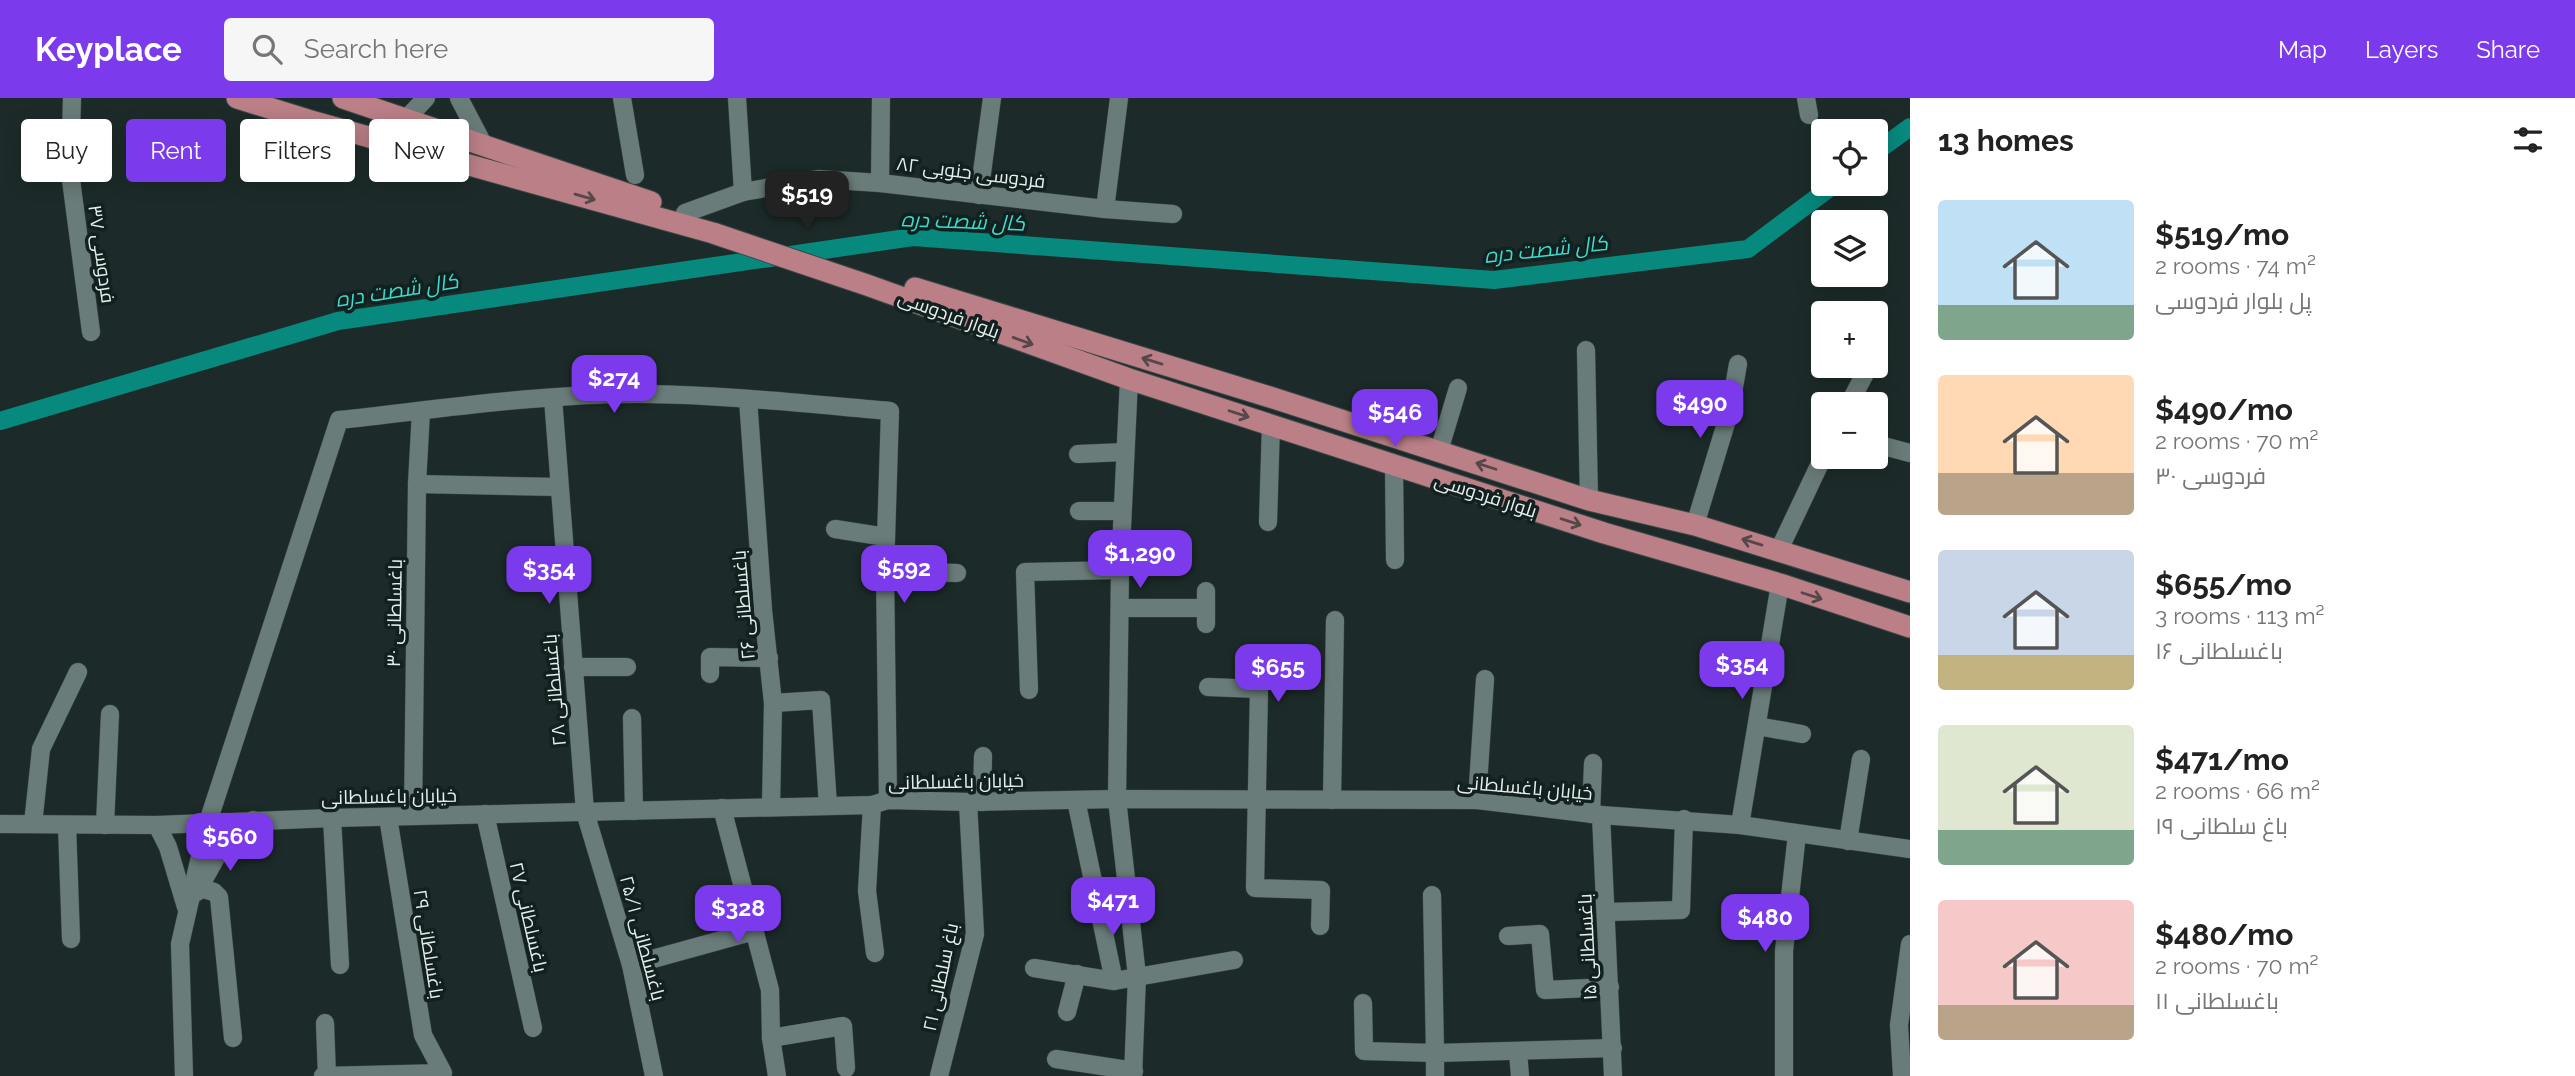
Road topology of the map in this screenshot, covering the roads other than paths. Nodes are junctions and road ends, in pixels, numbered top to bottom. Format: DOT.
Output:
graph roads {
  1 [pos="72,98"];
  2 [pos="237,98"];
  3 [pos="342,98"];
  4 [pos="426,98"];
  5 [pos="459,98"];
  6 [pos="622,98"];
  7 [pos="737,98"];
  8 [pos="881,98"];
  9 [pos="992,98"];
  10 [pos="1119,98"];
  11 [pos="407,118"];
  12 [pos="483,144"];
  13 [pos="635,175"];
  14 [pos="880,183"];
  15 [pos="743,192"];
  16 [pos="979,195"];
  17 [pos="1105,209"];
  18 [pos="685,213"];
  19 [pos="1173,214"];
  20 [pos="715,228"];
  21 [pos="875,281"];
  22 [pos="92,332"];
  23 [pos="1586,350"];
  24 [pos="1738,364"];
  25 [pos="1129,379"];
  26 [pos="1458,388"];
  27 [pos="553,398"];
  28 [pos="748,399"];
  29 [pos="421,411"];
  30 [pos="1271,424"];
  31 [pos="1372,431"];
  32 [pos="1888,447"];
  33 [pos="1431,449"];
  34 [pos="1125,452"];
  35 [pos="1910,453"];
  36 [pos="1078,454"];
  37 [pos="1366,454"];
  38 [pos="1404,468"];
  39 [pos="1817,469"];
  40 [pos="417,484"];
  41 [pos="559,487"];
  42 [pos="1589,500"];
  43 [pos="1122,511"];
  44 [pos="1079,512"];
  45 [pos="1268,522"];
  46 [pos="1696,524"];
  47 [pos="835,529"];
  48 [pos="886,537"];
  49 [pos="1779,550"];
  50 [pos="1395,560"];
  51 [pos="1120,570"];
  52 [pos="885,571"];
  53 [pos="957,573"];
  54 [pos="1780,584"];
  55 [pos="1910,592"];
  56 [pos="1121,608"];
  57 [pos="1206,608"];
  58 [pos="1335,620"];
  59 [pos="1910,627"];
  60 [pos="769,658"];
  61 [pos="573,667"];
  62 [pos="627,667"];
  63 [pos="78,672"];
  64 [pos="710,674"];
  65 [pos="1485,679"];
  66 [pos="1208,687"];
  67 [pos="1029,690"];
  68 [pos="773,703"];
  69 [pos="110,714"];
  70 [pos="632,718"];
  71 [pos="1757,726"];
  72 [pos="1802,734"];
  73 [pos="983,755"];
  74 [pos="1861,759"];
  75 [pos="1593,763"];
  76 [pos="1116,799"];
  77 [pos="1076,800"];
  78 [pos="1256,800"];
  79 [pos="1332,800"];
  80 [pos="1477,800"];
  81 [pos="880,802"];
  82 [pos="975,802"];
  83 [pos="828,806"];
  84 [pos="771,807"];
  85 [pos="722,808"];
  86 [pos="634,811"];
  87 [pos="586,812"];
  88 [pos="485,814"];
  89 [pos="1596,815"];
  90 [pos="413,816"];
  91 [pos="388,817"];
  92 [pos="332,818"];
  93 [pos="1684,819"];
  94 [pos="253,820"];
  95 [pos="208,822"];
  96 [pos="0,824"];
  97 [pos="33,824"];
  98 [pos="66,825"];
  99 [pos="105,825"];
  100 [pos="157,825"];
  101 [pos="1740,825"];
  102 [pos="1797,834"];
  103 [pos="1848,841"];
  104 [pos="1910,847"];
  105 [pos="200,888"];
  106 [pos="1432,895"];
  107 [pos="187,910"];
  108 [pos="1607,912"];
  109 [pos="1320,926"];
  110 [pos="754,931"];
  111 [pos="1508,936"];
  112 [pos="71,939"];
  113 [pos="1910,944"];
  114 [pos="875,953"];
  115 [pos="1234,960"];
  116 [pos="340,965"];
  117 [pos="631,965"];
  118 [pos="1034,968"];
  119 [pos="1077,974"];
  120 [pos="1137,976"];
  121 [pos="1114,981"];
  122 [pos="1610,987"];
  123 [pos="1363,1003"];
  124 [pos="1068,1012"];
  125 [pos="325,1023"];
  126 [pos="533,1028"];
  127 [pos="233,1038"];
  128 [pos="771,1038"];
  129 [pos="1613,1048"];
  130 [pos="1518,1052"];
  131 [pos="1435,1053"];
  132 [pos="1056,1059"];
  133 [pos="846,1068"];
  134 [pos="1133,1074"];
  135 [pos="378,1075"];
  136 [pos="184,1076"];
  137 [pos="325,1076"];
  138 [pos="653,1076"];
  139 [pos="777,1076"];
  140 [pos="939,1076"];
  141 [pos="1434,1076"];
  142 [pos="1520,1076"];
  143 [pos="1613,1076"];
  144 [pos="1784,1076"];
  145 [pos="1902,1076"];
  1 -- 22 [label="street, فردوسی ۳۷"];
  2 -- 20 [label="main road, one-way"];
  3 -- 11 [label="main road"];
  4 -- 11 [label="street"];
  5 -- 12 [label="street"];
  6 -- 13 [label="street"];
  7 -- 15 [label="street"];
  8 -- 14 [label="street"];
  9 -- 16 [label="street"];
  10 -- 17 [label="street"];
  11 -- 12 [label="main road"];
  12 -- 18 [label="main road"];
  14 -- 15 [label="street, فردوسی جنوبی ۸۲"];
  14 -- 16 [label="street, فردوسی جنوبی ۸۲"];
  15 -- 18 [label="street, فردوسی جنوبی ۸۲"];
  16 -- 17 [label="street, فردوسی جنوبی ۸۲"];
  17 -- 19 [label="street, فردوسی جنوبی ۸۲"];
  18 -- 20 [label="main road"];
  20 -- 21 [label="main road"];
  21 -- 25 [label="main road, بلوار فردوسی, one-way"];
  31 -- 21 [label="main road, بلوار فردوسی, one-way"];
  23 -- 42 [label="street"];
  24 -- 46 [label="street"];
  25 -- 30 [label="main road, بلوار فردوسی, one-way"];
  25 -- 34 [label="street"];
  26 -- 33 [label="street"];
  27 -- 28 [label="street"];
  27 -- 29 [label="street"];
  27 -- 41 [label="street, باغسلطانی ۲۸"];
  28 -- 48 [label="street"];
  28 -- 60 [label="street, باغسلطانی ۲۶"];
  29 -- 40 [label="street, باغسلطانی ۳۰"];
  29 -- 95 [label="street"];
  30 -- 37 [label="main road, بلوار فردوسی"];
  30 -- 45 [label="street"];
  31 -- 33 [label="main road, بلوار فردوسی"];
  31 -- 37 [label="main road"];
  32 -- 35 [label="street"];
  33 -- 38 [label="main road"];
  42 -- 33 [label="main road, بلوار فردوسی, one-way"];
  34 -- 36 [label="street"];
  34 -- 43 [label="street"];
  37 -- 38 [label="main road, بلوار فردوسی"];
  38 -- 50 [label="street"];
  38 -- 54 [label="main road, بلوار فردوسی, one-way"];
  39 -- 49 [label="street"];
  40 -- 41 [label="street"];
  40 -- 90 [label="street, باغسلطانی ۳۰"];
  41 -- 61 [label="street, باغسلطانی ۲۸"];
  42 -- 46 [label="main road, بلوار فردوسی"];
  43 -- 44 [label="street"];
  43 -- 51 [label="street"];
  49 -- 46 [label="main road, بلوار فردوسی, one-way"];
  47 -- 48 [label="street"];
  48 -- 52 [label="street"];
  49 -- 55 [label="main road, بلوار فردوسی"];
  51 -- 56 [label="street"];
  51 -- 67 [label="street"];
  52 -- 53 [label="street"];
  52 -- 81 [label="street"];
  54 -- 59 [label="main road, بلوار فردوسی, one-way"];
  54 -- 71 [label="street"];
  56 -- 57 [label="street"];
  56 -- 76 [label="street"];
  58 -- 79 [label="street"];
  60 -- 64 [label="street"];
  60 -- 68 [label="street, باغسلطانی ۲۶"];
  61 -- 62 [label="street"];
  61 -- 87 [label="street, باغسلطانی ۲۸"];
  63 -- 97 [label="street"];
  65 -- 80 [label="street"];
  66 -- 78 [label="street"];
  68 -- 83 [label="street"];
  68 -- 84 [label="street, باغسلطانی ۲۶"];
  69 -- 99 [label="street"];
  70 -- 86 [label="street"];
  71 -- 72 [label="street"];
  71 -- 101 [label="street"];
  73 -- 82 [label="street, باغ سلطانی ۲۱"];
  74 -- 103 [label="street"];
  75 -- 89 [label="street, باغسلطانی ۱۵"];
  76 -- 77 [label="street, خیابان باغسلطانی"];
  76 -- 78 [label="street, خیابان باغسلطانی"];
  76 -- 120 [label="street"];
  77 -- 82 [label="street, خیابان باغسلطانی"];
  77 -- 121 [label="street"];
  78 -- 79 [label="street, خیابان باغسلطانی"];
  78 -- 109 [label="street"];
  79 -- 80 [label="street, خیابان باغسلطانی"];
  80 -- 89 [label="street, خیابان باغسلطانی"];
  81 -- 82 [label="street, خیابان باغسلطانی"];
  81 -- 83 [label="street, خیابان باغسلطانی"];
  81 -- 114 [label="street"];
  82 -- 140 [label="street, باغ سلطانی ۲۱"];
  83 -- 84 [label="street, خیابان باغسلطانی"];
  84 -- 85 [label="street, خیابان باغسلطانی"];
  85 -- 86 [label="street, خیابان باغسلطانی"];
  85 -- 110 [label="street"];
  86 -- 87 [label="street, خیابان باغسلطانی"];
  87 -- 88 [label="street, خیابان باغسلطانی"];
  87 -- 117 [label="street, باغسلطانی ۲۵/۱"];
  88 -- 90 [label="street, خیابان باغسلطانی"];
  88 -- 126 [label="street, باغسلطانی ۲۷"];
  89 -- 93 [label="street, خیابان باغسلطانی"];
  89 -- 108 [label="street, باغسلطانی ۱۵"];
  90 -- 91 [label="street, خیابان باغسلطانی"];
  91 -- 92 [label="street, خیابان باغسلطانی"];
  91 -- 135 [label="street, باغسلطانی ۲۹"];
  92 -- 94 [label="street, خیابان باغسلطانی"];
  92 -- 116 [label="street"];
  93 -- 101 [label="street, خیابان باغسلطانی"];
  93 -- 108 [label="street"];
  94 -- 95 [label="street, خیابان باغسلطانی"];
  94 -- 105 [label="street"];
  95 -- 100 [label="street, خیابان باغسلطانی"];
  95 -- 107 [label="street"];
  96 -- 97 [label="street, خیابان باغسلطانی"];
  97 -- 98 [label="street, خیابان باغسلطانی"];
  98 -- 99 [label="street, خیابان باغسلطانی"];
  98 -- 112 [label="street"];
  99 -- 100 [label="street, خیابان باغسلطانی"];
  100 -- 107 [label="street"];
  101 -- 102 [label="street, خیابان باغسلطانی"];
  102 -- 103 [label="street, خیابان باغسلطانی"];
  102 -- 144 [label="street"];
  103 -- 104 [label="street, خیابان باغسلطانی"];
  105 -- 107 [label="street"];
  105 -- 127 [label="street"];
  106 -- 131 [label="street"];
  107 -- 136 [label="street"];
  108 -- 122 [label="street, باغسلطانی ۱۵"];
  110 -- 117 [label="street"];
  110 -- 128 [label="street"];
  111 -- 122 [label="street"];
  113 -- 145 [label="street"];
  115 -- 120 [label="street"];
  117 -- 138 [label="street, باغسلطانی ۲۵/۱"];
  118 -- 119 [label="street"];
  119 -- 121 [label="street"];
  119 -- 124 [label="street"];
  120 -- 121 [label="street"];
  120 -- 134 [label="street"];
  122 -- 129 [label="street, باغسلطانی ۱۵"];
  123 -- 131 [label="street"];
  125 -- 137 [label="street"];
  128 -- 133 [label="street"];
  128 -- 139 [label="street"];
  129 -- 130 [label="street"];
  129 -- 143 [label="street, باغسلطانی ۱۵"];
  130 -- 131 [label="street"];
  130 -- 142 [label="street"];
  131 -- 141 [label="street"];
  132 -- 134 [label="street"];
  135 -- 137 [label="street"];
}
